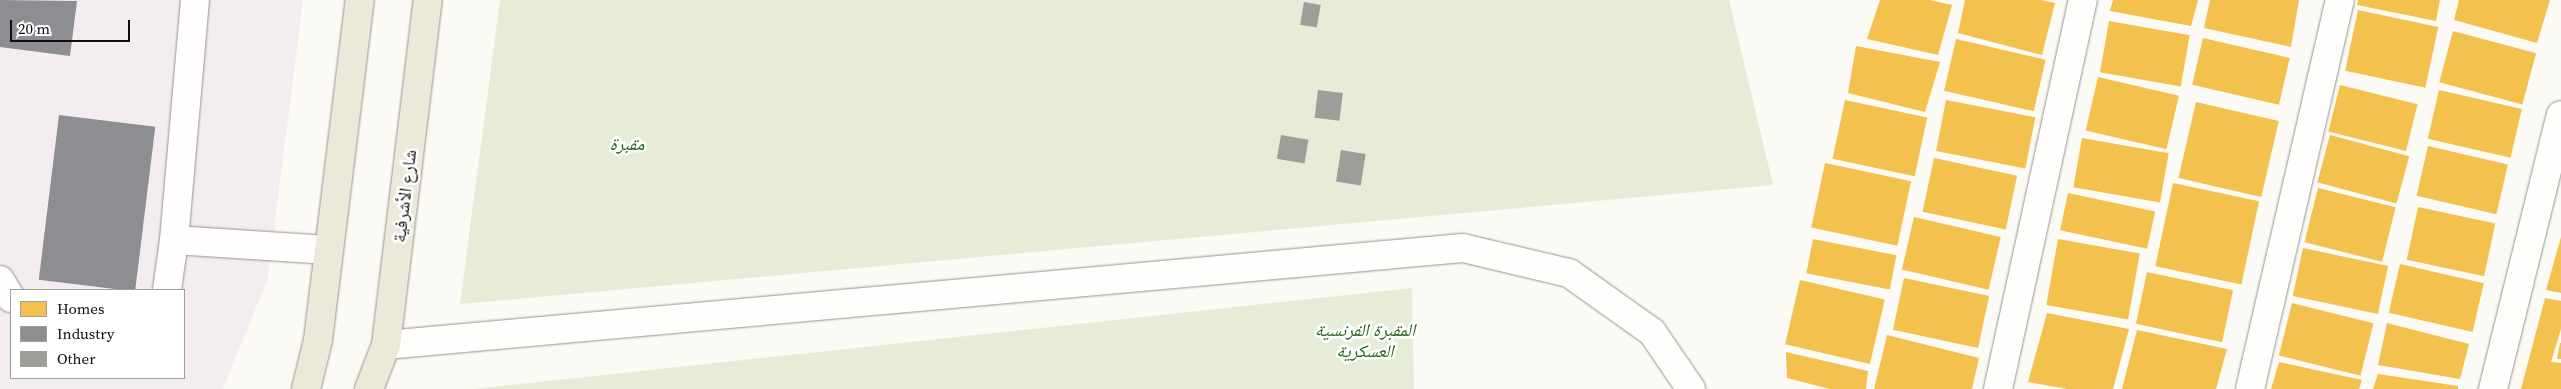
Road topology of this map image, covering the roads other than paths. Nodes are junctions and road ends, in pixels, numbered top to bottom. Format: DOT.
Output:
graph roads {
  1 [pos="196,0"];
  2 [pos="360,0"];
  3 [pos="428,0"];
  4 [pos="2083,0"];
  5 [pos="2340,0"];
  6 [pos="2561,116"];
  7 [pos="174,240"];
  8 [pos="329,250"];
  9 [pos="0,280"];
  10 [pos="167,289"];
  11 [pos="10,296"];
  12 [pos="386,345"];
  13 [pos="306,389"];
  14 [pos="368,389"];
  15 [pos="1691,389"];
  16 [pos="1998,389"];
  17 [pos="2250,389"];
  18 [pos="2494,389"];
  1 -- 7 [label="street"];
  2 -- 8 [label="main road"];
  3 -- 12 [label="main road, شارع الأشرفية"];
  4 -- 16 [label="street"];
  5 -- 17 [label="street"];
  6 -- 18 [label="street"];
  7 -- 8 [label="street"];
  7 -- 10 [label="street"];
  8 -- 13 [label="main road"];
  9 -- 11 [label="street"];
  12 -- 14 [label="main road, شارع الأشرفية"];
  12 -- 15 [label="street"];
}
